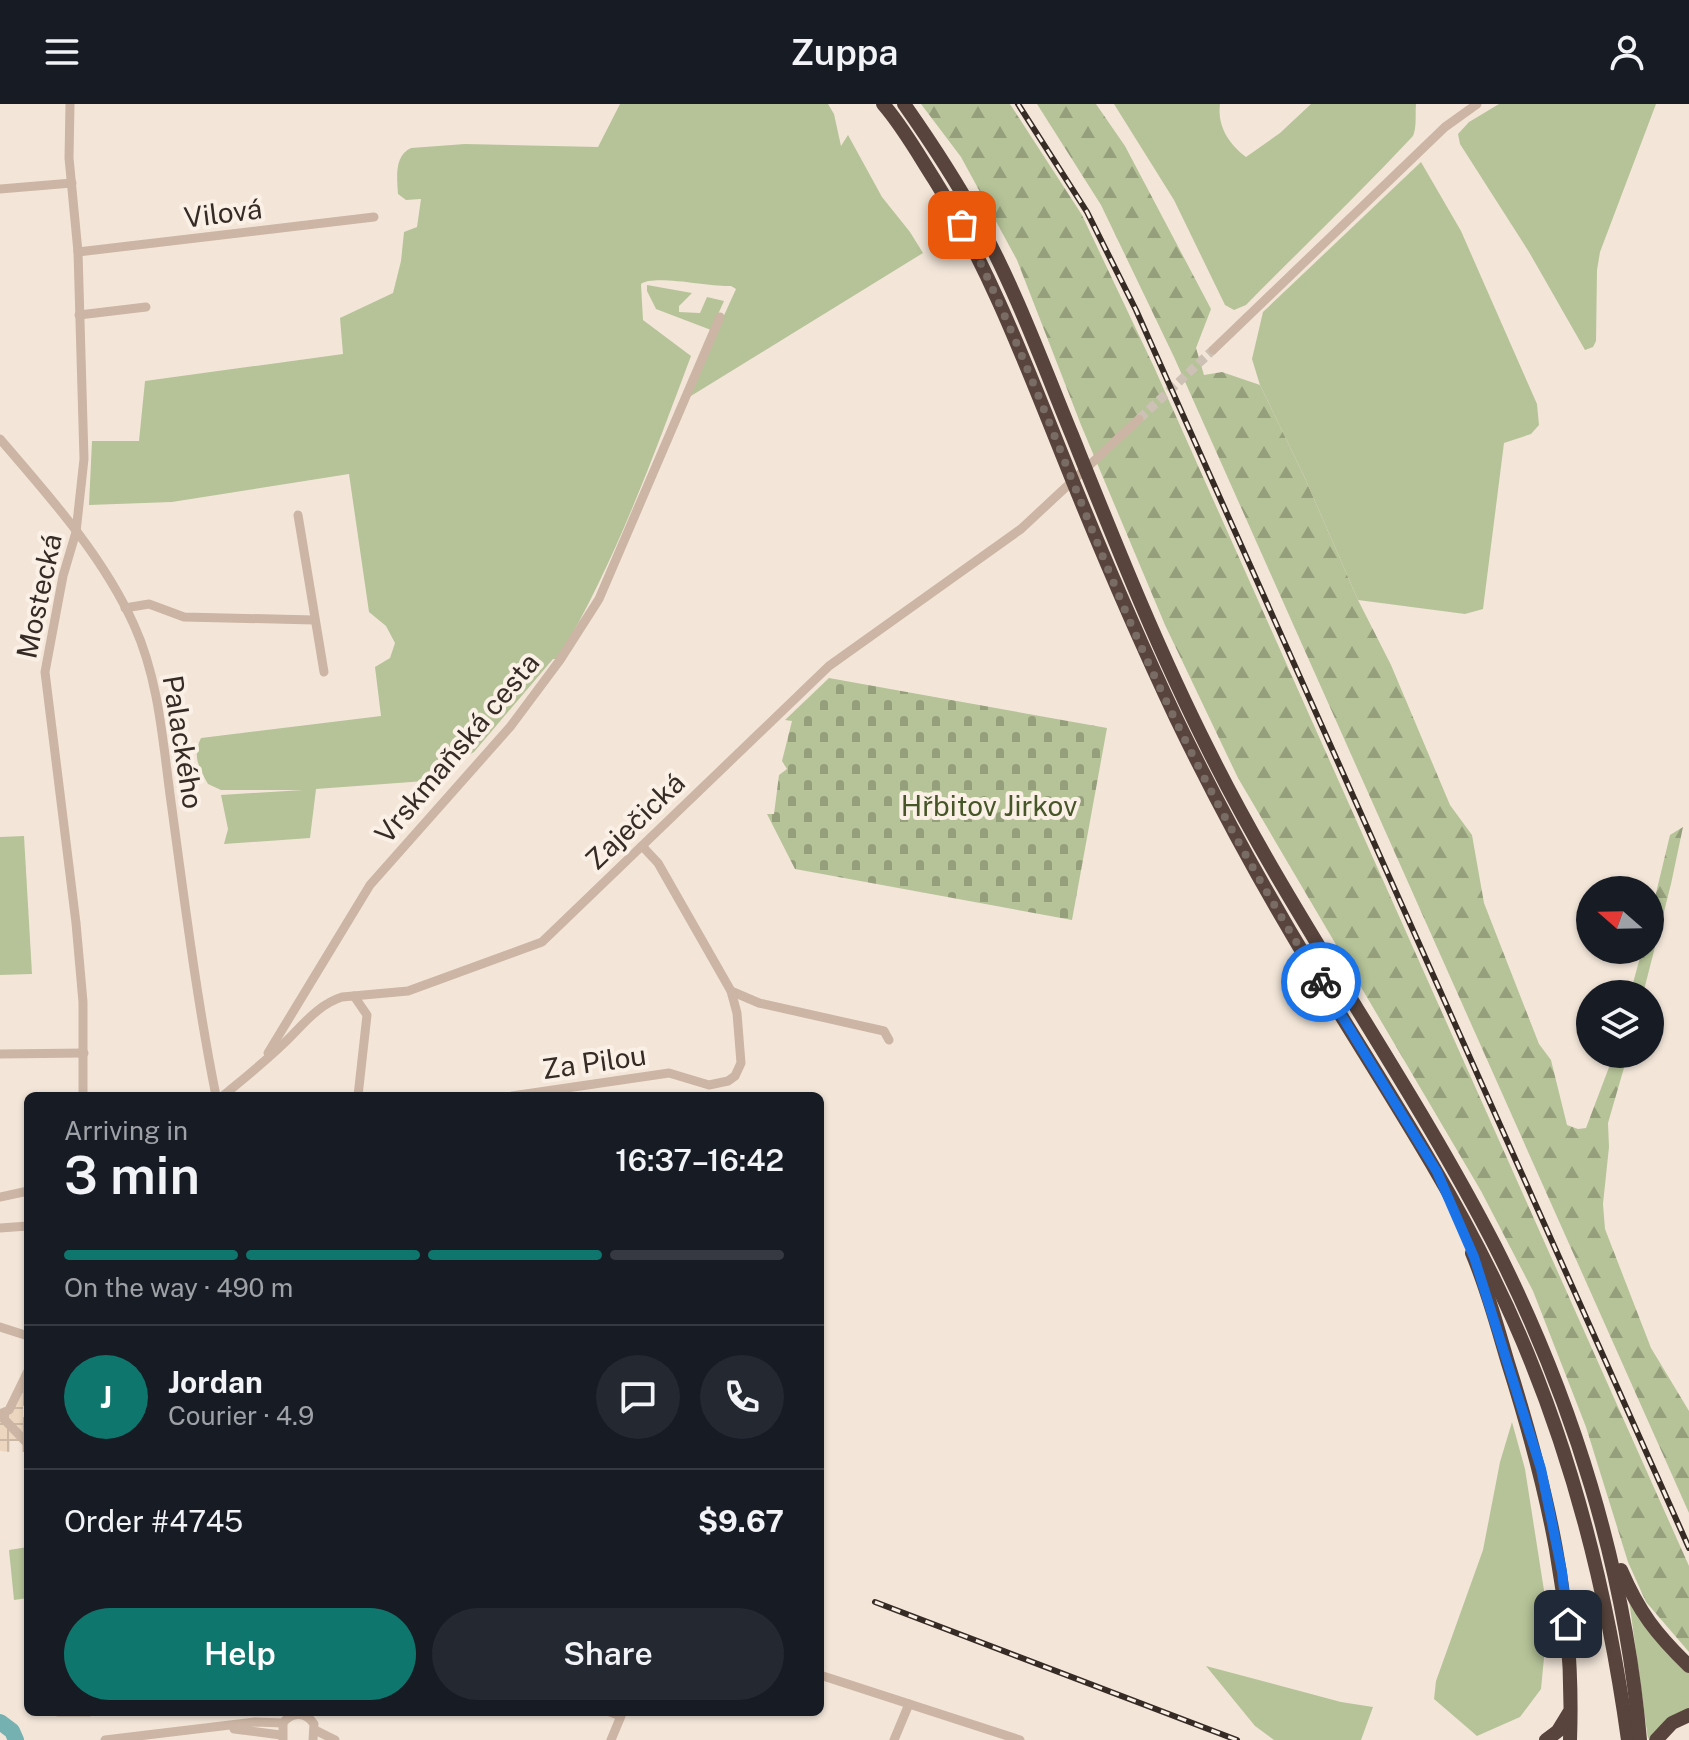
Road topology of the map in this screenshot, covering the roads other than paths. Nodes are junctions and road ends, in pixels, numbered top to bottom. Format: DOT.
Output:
graph roads {
  1 [pos="70,104"];
  2 [pos="883,104"];
  3 [pos="904,104"];
  4 [pos="1477,104"];
  5 [pos="72,183"];
  6 [pos="0,189"];
  7 [pos="374,217"];
  8 [pos="78,252"];
  9 [pos="146,307"];
  10 [pos="79,315"];
  11 [pos="720,317"];
  12 [pos="1213,350"];
  13 [pos="1139,419"];
  14 [pos="0,439"];
  15 [pos="298,515"];
  16 [pos="76,532"];
  17 [pos="125,608"];
  18 [pos="314,620"];
  19 [pos="324,672"];
  20 [pos="642,846"];
  21 [pos="731,991"];
  22 [pos="354,996"];
  23 [pos="889,1040"];
  24 [pos="84,1053"];
  25 [pos="0,1054"];
  26 [pos="262,1063"];
  27 [pos="83,1092"];
  28 [pos="215,1092"];
  29 [pos="228,1092"];
  30 [pos="358,1092"];
  31 [pos="539,1092"];
  32 [pos="1437,1172"];
  33 [pos="24,1192"];
  34 [pos="0,1197"];
  35 [pos="24,1226"];
  36 [pos="0,1228"];
  37 [pos="0,1327"];
  38 [pos="24,1335"];
  39 [pos="24,1379"];
  40 [pos="0,1414"];
  41 [pos="24,1440"];
  42 [pos="1608,1544"];
  43 [pos="1689,1666"];
  44 [pos="824,1676"];
  45 [pos="909,1704"];
  46 [pos="1571,1709"];
  47 [pos="1689,1715"];
  48 [pos="291,1716"];
  49 [pos="311,1716"];
  50 [pos="621,1716"];
  51 [pos="283,1723"];
  52 [pos="219,1727"];
  53 [pos="314,1735"];
  54 [pos="282,1737"];
  55 [pos="897,1739"];
  56 [pos="105,1740"];
  57 [pos="335,1740"];
  58 [pos="611,1740"];
  59 [pos="1020,1740"];
  60 [pos="1546,1740"];
  61 [pos="1570,1740"];
  62 [pos="1628,1740"];
  63 [pos="1640,1740"];
  64 [pos="1656,1740"];
  1 -- 5 [label="street, Mostecká"];
  2 -- 32 [label="highway"];
  3 -- 42 [label="highway"];
  4 -- 12 [label="street"];
  5 -- 6 [label="street"];
  5 -- 8 [label="street, Mostecká"];
  7 -- 8 [label="street, Vilová"];
  8 -- 10 [label="street, Mostecká"];
  9 -- 10 [label="street"];
  10 -- 16 [label="street, Mostecká"];
  11 -- 26 [label="street, Vrskmaňská cesta"];
  13 -- 20 [label="street, Zaječická"];
  14 -- 16 [label="street, Palackého"];
  15 -- 18 [label="street"];
  16 -- 17 [label="street, Palackého"];
  16 -- 24 [label="street, Mostecká"];
  17 -- 18 [label="street"];
  17 -- 28 [label="street, Palackého"];
  18 -- 19 [label="street"];
  20 -- 21 [label="street, Za Pilou"];
  20 -- 22 [label="street, Zaječická"];
  21 -- 23 [label="street"];
  21 -- 31 [label="street, Za Pilou"];
  22 -- 26 [label="street, Zaječická"];
  22 -- 30 [label="street"];
  24 -- 25 [label="street"];
  24 -- 27 [label="street, Mostecká"];
  26 -- 29 [label="street, Zaječická"];
  32 -- 46 [label="highway"];
  32 -- 62 [label="highway"];
  33 -- 34 [label="street"];
  35 -- 36 [label="street"];
  37 -- 38 [label="street"];
  39 -- 40 [label="street"];
  40 -- 41 [label="street"];
  42 -- 43 [label="highway"];
  42 -- 63 [label="highway"];
  44 -- 45 [label="street"];
  45 -- 55 [label="street"];
  45 -- 59 [label="street"];
  46 -- 60 [label="highway"];
  46 -- 61 [label="highway"];
  47 -- 64 [label="highway"];
  48 -- 51 [label="street"];
  49 -- 53 [label="street"];
  50 -- 58 [label="street"];
  51 -- 52 [label="street"];
  51 -- 54 [label="street"];
  52 -- 54 [label="street"];
  52 -- 56 [label="street"];
  53 -- 57 [label="street"];
}
